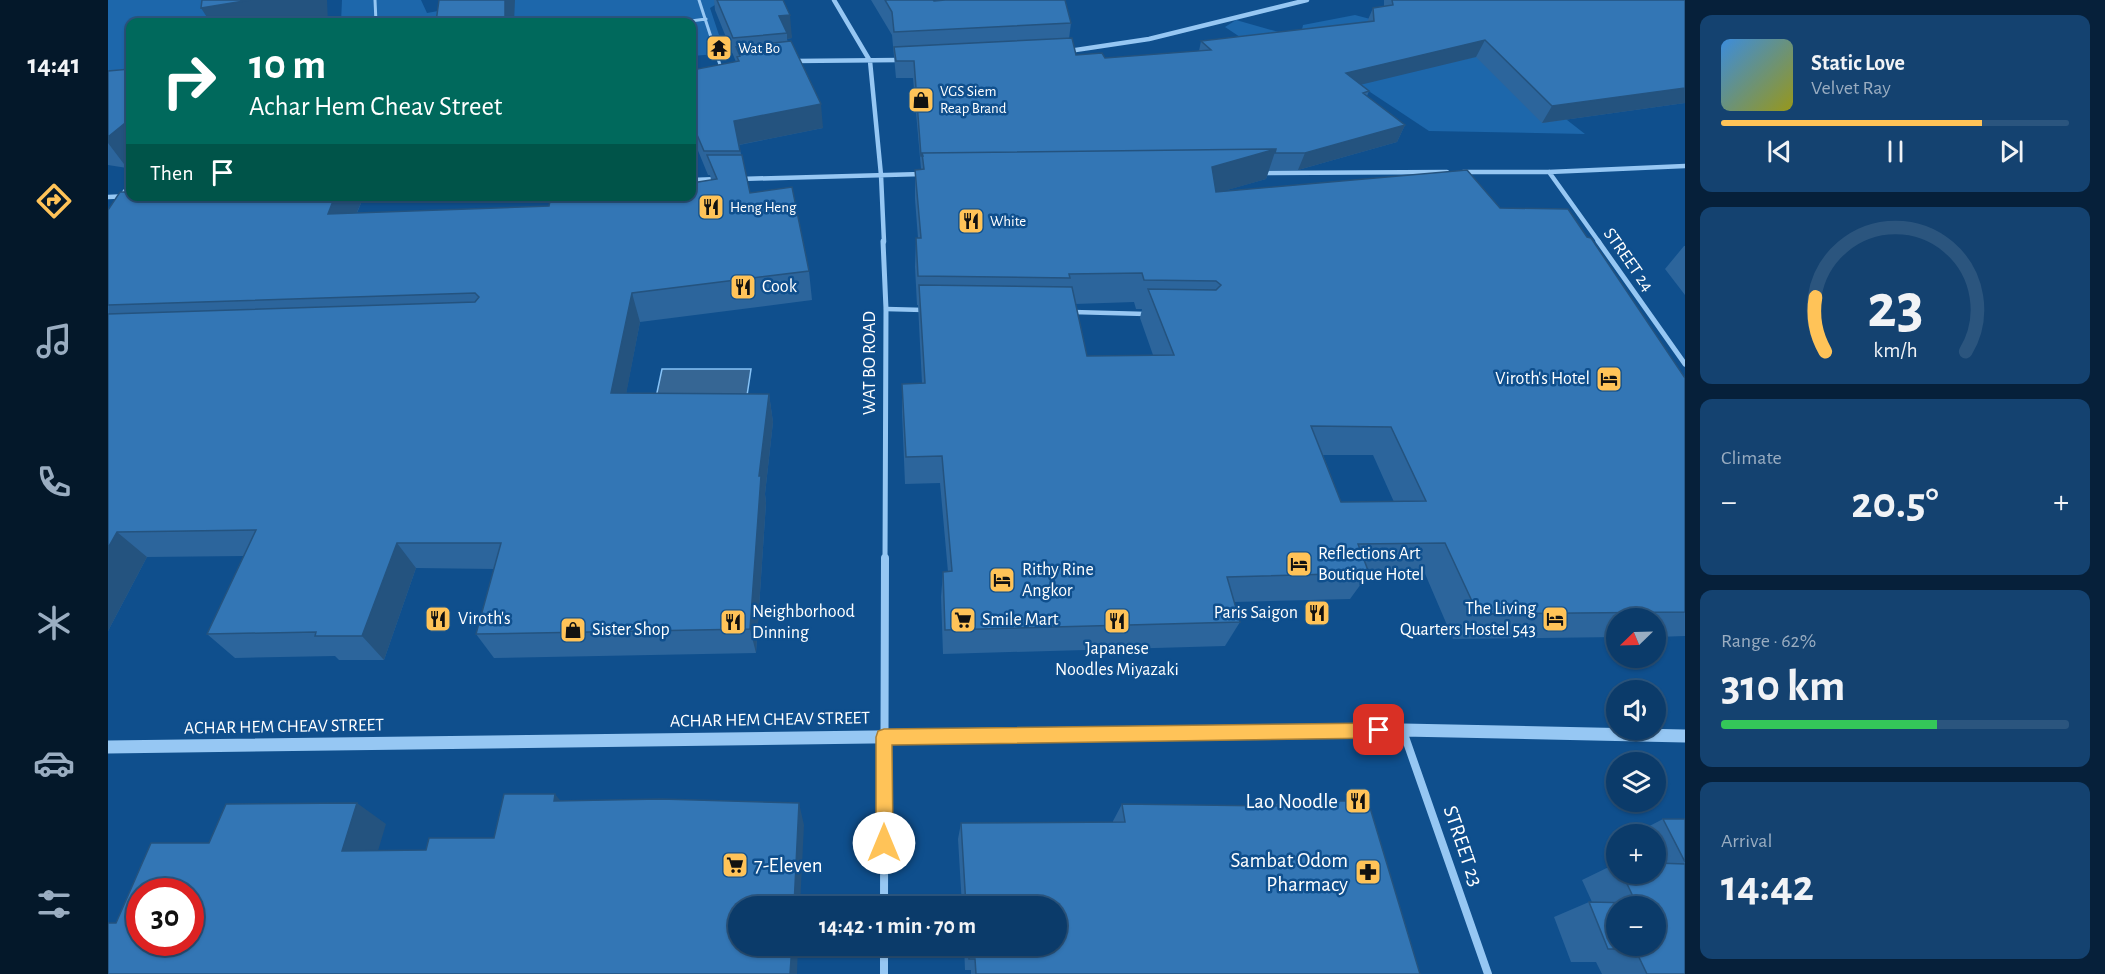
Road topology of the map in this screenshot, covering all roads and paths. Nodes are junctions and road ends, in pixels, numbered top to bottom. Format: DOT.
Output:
graph roads {
  1 [pos="375,0"];
  2 [pos="699,0"];
  3 [pos="834,0"];
  4 [pos="1307,0"];
  5 [pos="376,18"];
  6 [pos="706,19"];
  7 [pos="696,20"];
  8 [pos="1058,52"];
  9 [pos="905,60"];
  10 [pos="786,61"];
  11 [pos="870,62"];
  12 [pos="732,67"];
  13 [pos="722,68"];
  14 [pos="711,69"];
  15 [pos="1685,166"];
  16 [pos="1549,172"];
  17 [pos="1251,173"];
  18 [pos="929,174"];
  19 [pos="881,175"];
  20 [pos="696,180"];
  21 [pos="126,190"];
  22 [pos="108,196"];
  23 [pos="126,196"];
  24 [pos="120,197"];
  25 [pos="116,205"];
  26 [pos="886,309"];
  27 [pos="933,310"];
  28 [pos="1064,312"];
  29 [pos="1158,314"];
  30 [pos="1685,364"];
  31 [pos="1403,730"];
  32 [pos="1685,736"];
  33 [pos="884,737"];
  34 [pos="108,747"];
  35 [pos="884,896"];
  36 [pos="884,956"];
  37 [pos="884,974"];
  38 [pos="1488,974"];
  1 -- 5 [label="lane"];
  2 -- 6 [label="lane"];
  3 -- 11 [label="street, WAT BO ROAD"];
  4 -- 8 [label="street"];
  6 -- 7 [label="lane"];
  6 -- 13 [label="lane"];
  9 -- 11 [label="street"];
  10 -- 11 [label="street"];
  11 -- 19 [label="street, WAT BO ROAD"];
  12 -- 13 [label="street"];
  13 -- 14 [label="street"];
  15 -- 16 [label="street"];
  16 -- 17 [label="street"];
  16 -- 30 [label="street, STREET 24"];
  18 -- 19 [label="street"];
  19 -- 20 [label="street"];
  19 -- 26 [label="street, WAT BO ROAD"];
  21 -- 24 [label="street"];
  22 -- 24 [label="street"];
  23 -- 24 [label="street"];
  24 -- 25 [label="street"];
  26 -- 27 [label="lane"];
  26 -- 33 [label="street, WAT BO ROAD"];
  28 -- 29 [label="lane"];
  31 -- 32 [label="street, ACHAR HEM CHEAV STREET"];
  31 -- 33 [label="street, ACHAR HEM CHEAV STREET"];
  31 -- 38 [label="street, STREET 23"];
  33 -- 34 [label="street, ACHAR HEM CHEAV STREET"];
  33 -- 35 [label="street, WAT BO ROAD"];
  36 -- 37 [label="street"];
}
